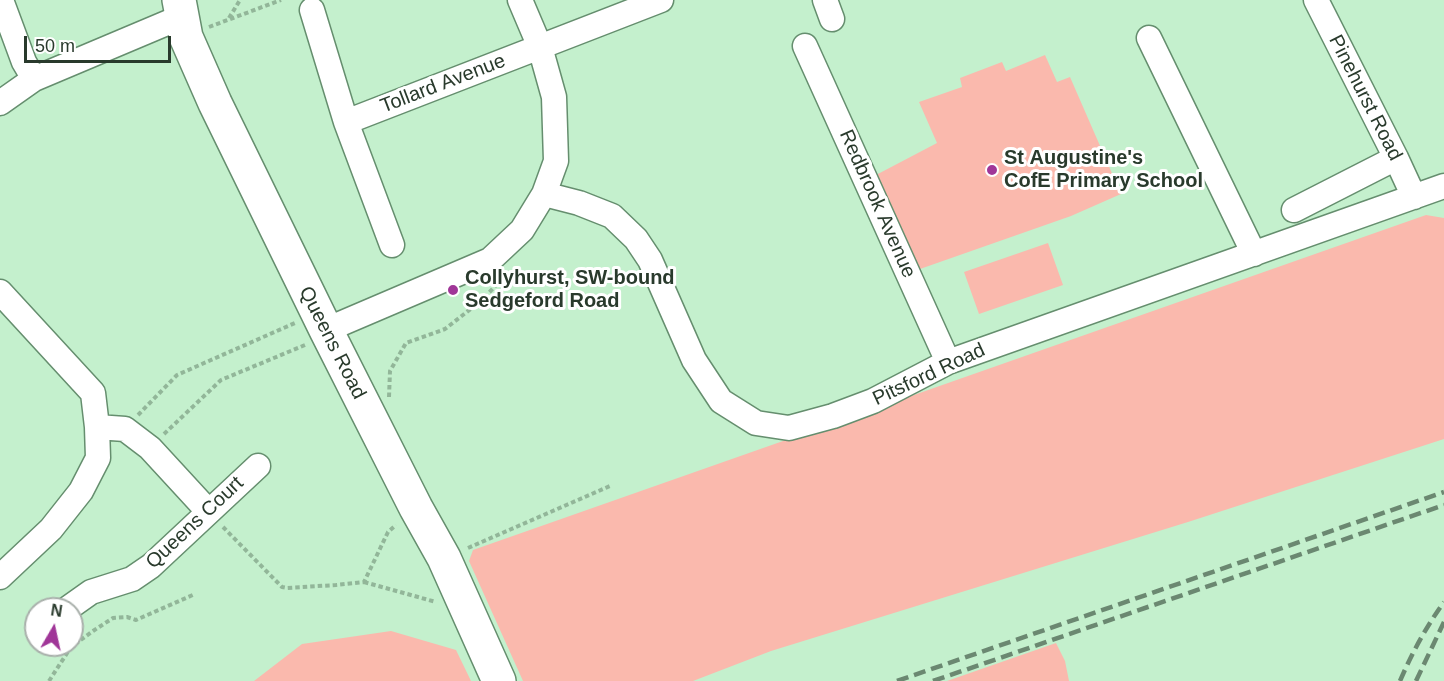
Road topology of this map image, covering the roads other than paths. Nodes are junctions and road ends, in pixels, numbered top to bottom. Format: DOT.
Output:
graph roads {
  1 [pos="1,0"];
  2 [pos="520,0"];
  3 [pos="660,0"];
  4 [pos="1316,0"];
  5 [pos="312,10"];
  6 [pos="182,18"];
  7 [pos="1149,38"];
  8 [pos="806,46"];
  9 [pos="540,47"];
  10 [pos="34,79"];
  11 [pos="0,103"];
  12 [pos="346,122"];
  13 [pos="1396,158"];
  14 [pos="1444,186"];
  15 [pos="544,194"];
  16 [pos="1413,197"];
  17 [pos="1294,210"];
  18 [pos="393,245"];
  19 [pos="1254,254"];
  20 [pos="0,292"];
  21 [pos="324,326"];
  22 [pos="948,362"];
  23 [pos="97,427"];
  24 [pos="258,466"];
  25 [pos="208,511"];
  26 [pos="0,577"];
  27 [pos="84,597"];
  28 [pos="499,681"];
  1 -- 10 [label="street"];
  2 -- 9 [label="street"];
  3 -- 9 [label="street, Tollard Avenue"];
  4 -- 13 [label="street, Pinehurst Road"];
  5 -- 12 [label="street"];
  6 -- 10 [label="street"];
  6 -- 21 [label="highway, Queens Road"];
  7 -- 19 [label="street"];
  8 -- 22 [label="street, Redbrook Avenue"];
  9 -- 12 [label="street, Tollard Avenue"];
  9 -- 15 [label="street"];
  10 -- 11 [label="street"];
  12 -- 18 [label="street"];
  13 -- 16 [label="street, Pinehurst Road"];
  13 -- 17 [label="street"];
  14 -- 16 [label="street, Pitsford Road"];
  15 -- 21 [label="street"];
  15 -- 22 [label="street, Pitsford Road"];
  16 -- 19 [label="street, Pitsford Road"];
  19 -- 22 [label="street, Pitsford Road"];
  20 -- 23 [label="street"];
  21 -- 28 [label="highway, Queens Road"];
  23 -- 25 [label="street"];
  23 -- 26 [label="street"];
  24 -- 25 [label="street, Queens Court"];
  25 -- 27 [label="street, Queens Court"];
}
